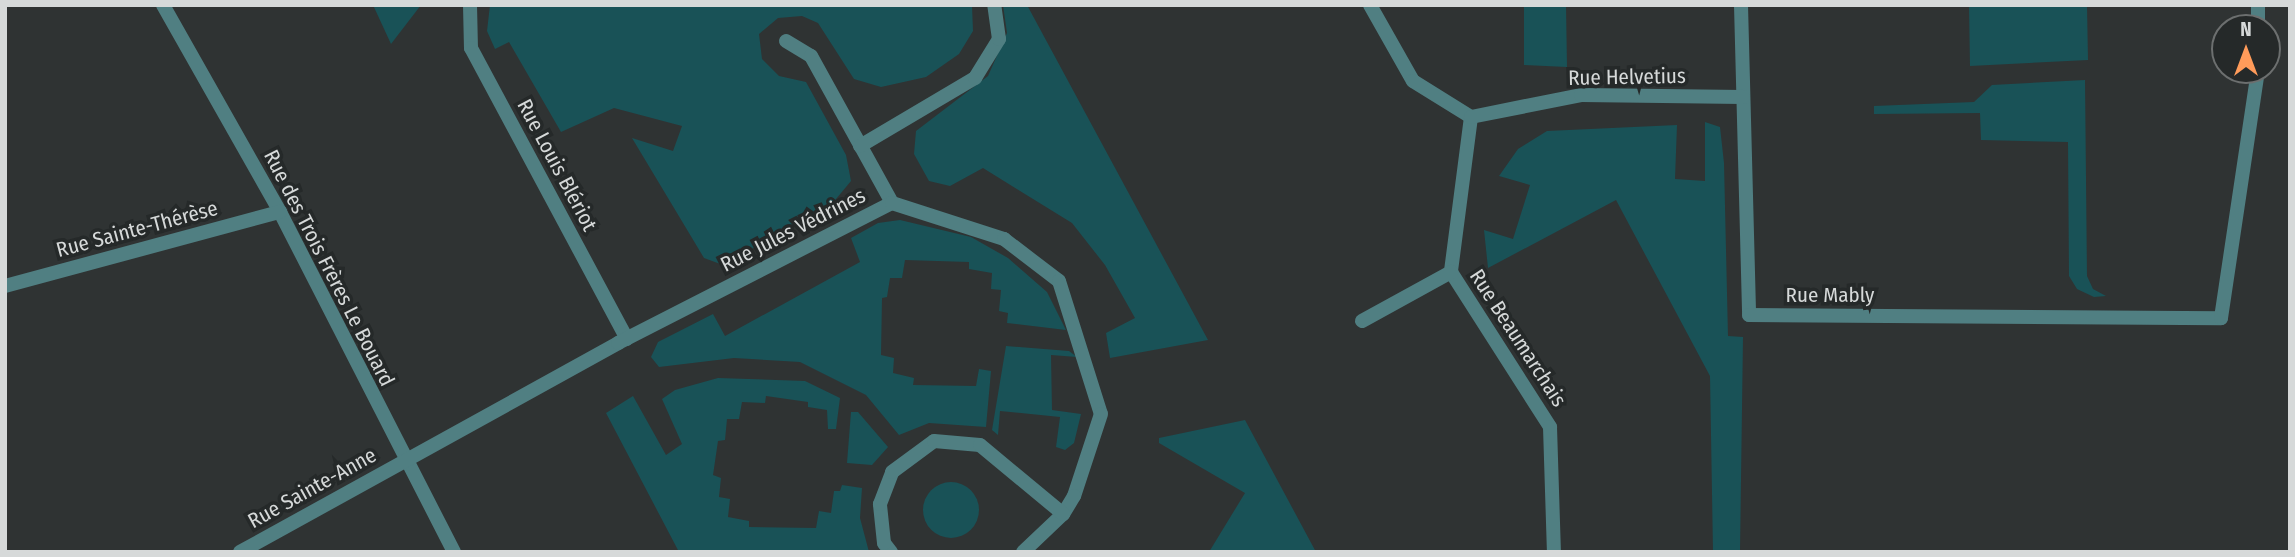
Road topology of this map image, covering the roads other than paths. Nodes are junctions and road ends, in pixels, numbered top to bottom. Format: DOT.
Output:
graph roads {
  1 [pos="163,5"];
  2 [pos="470,5"];
  3 [pos="993,5"];
  4 [pos="1370,5"];
  5 [pos="1741,5"];
  6 [pos="786,41"];
  7 [pos="2256,84"];
  8 [pos="1743,97"];
  9 [pos="1471,117"];
  10 [pos="860,146"];
  11 [pos="892,203"];
  12 [pos="280,212"];
  13 [pos="1451,272"];
  14 [pos="5,286"];
  15 [pos="1362,321"];
  16 [pos="627,339"];
  17 [pos="405,460"];
  18 [pos="1063,514"];
  19 [pos="240,552"];
  20 [pos="454,552"];
  21 [pos="891,552"];
  22 [pos="1023,552"];
  23 [pos="1554,552"];
  1 -- 12 [label="street, Rue des Trois Frères Le Bouard"];
  2 -- 16 [label="street, Rue Louis Blériot"];
  3 -- 10 [label="street"];
  4 -- 9 [label="street"];
  5 -- 8 [label="street, Rue Mably"];
  6 -- 10 [label="street"];
  7 -- 8 [label="street, Rue Mably"];
  8 -- 9 [label="street, Rue Helvetius"];
  9 -- 13 [label="street, Rue Beaumarchais"];
  10 -- 11 [label="street"];
  11 -- 16 [label="street, Rue Jules Védrines"];
  11 -- 18 [label="street, Rue Jules Védrines"];
  12 -- 14 [label="street, Rue Sainte-Thérèse"];
  12 -- 17 [label="street, Rue des Trois Frères Le Bouard"];
  13 -- 15 [label="street, Rue Beaumarchais"];
  13 -- 23 [label="street, Rue Beaumarchais"];
  16 -- 17 [label="street, Rue Jules Védrines"];
  17 -- 19 [label="street, Rue Sainte-Anne"];
  17 -- 20 [label="street, Rue des Trois Frères Le Bouard"];
  18 -- 21 [label="street"];
  18 -- 22 [label="street, Rue Jules Védrines"];
}
